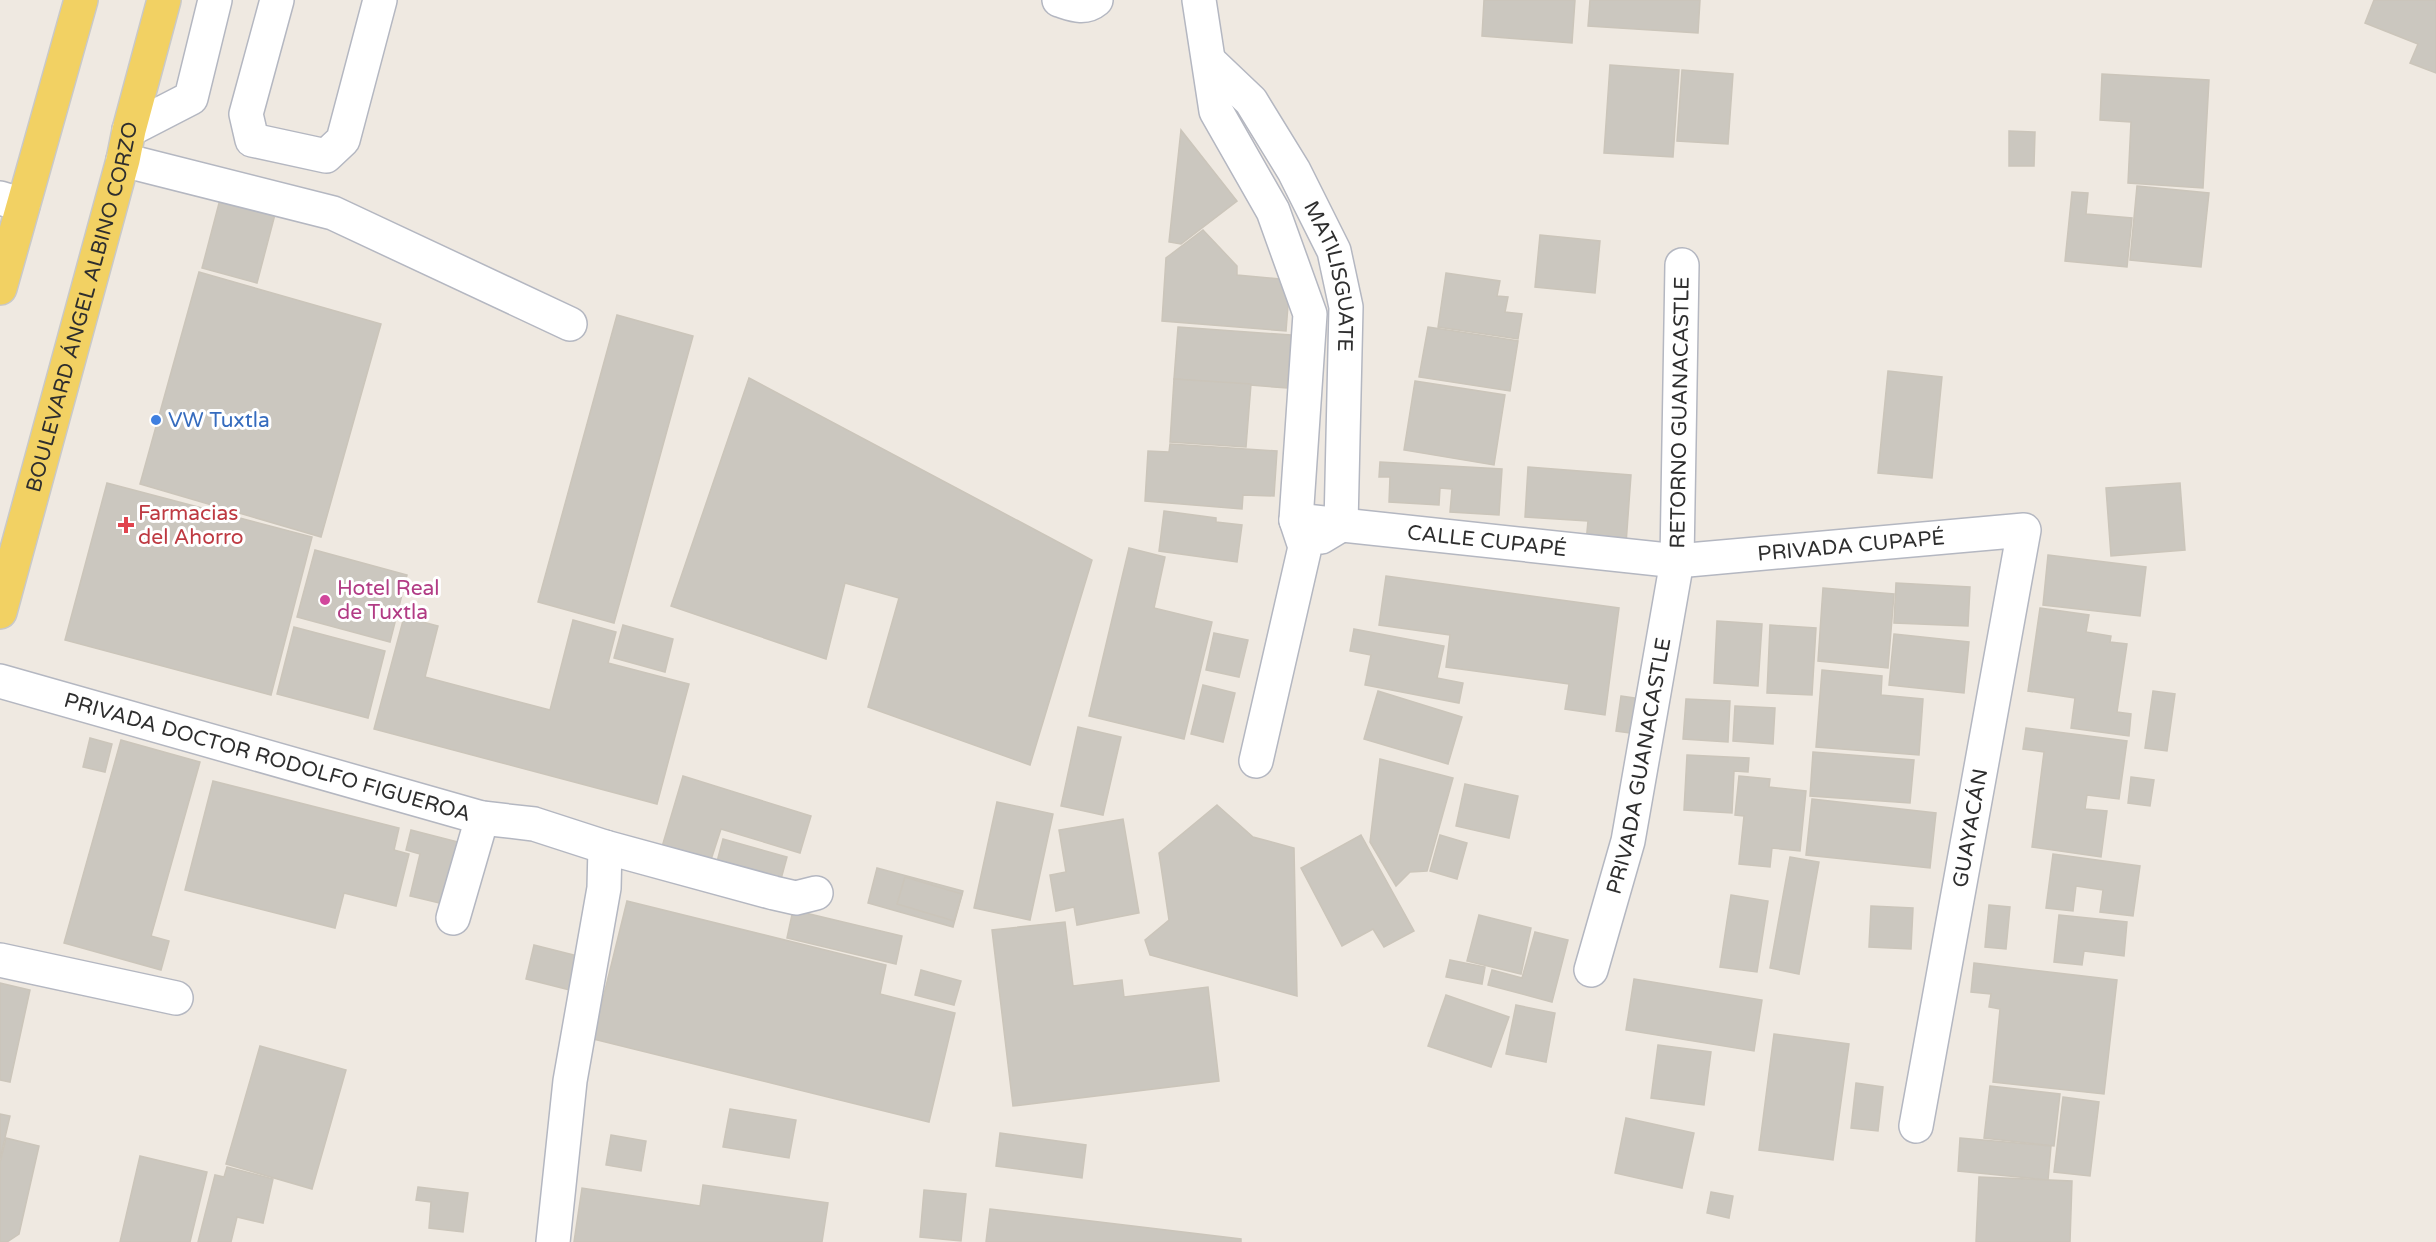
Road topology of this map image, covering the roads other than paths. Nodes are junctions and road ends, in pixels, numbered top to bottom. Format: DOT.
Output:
graph roads {
  1 [pos="81,0"];
  2 [pos="164,0"];
  3 [pos="215,0"];
  4 [pos="277,0"];
  5 [pos="380,0"];
  6 [pos="1059,0"];
  7 [pos="1096,0"];
  8 [pos="1199,0"];
  9 [pos="1210,63"];
  10 [pos="126,145"];
  11 [pos="12,202"];
  12 [pos="1682,265"];
  13 [pos="0,288"];
  14 [pos="570,324"];
  15 [pos="1341,525"];
  16 [pos="2024,530"];
  17 [pos="1301,533"];
  18 [pos="1677,561"];
  19 [pos="0,612"];
  20 [pos="0,681"];
  21 [pos="1256,761"];
  22 [pos="482,818"];
  23 [pos="605,847"];
  24 [pos="816,893"];
  25 [pos="453,918"];
  26 [pos="0,960"];
  27 [pos="1591,970"];
  28 [pos="176,998"];
  29 [pos="1916,1126"];
  30 [pos="553,1242"];
  1 -- 11 [label="main road"];
  2 -- 10 [label="main road, BOULEVARD ÁNGEL ALBINO CORZO"];
  3 -- 10 [label="street"];
  4 -- 5 [label="street"];
  6 -- 7 [label="street"];
  8 -- 9 [label="street, MATILISGUATE"];
  9 -- 15 [label="street, MATILISGUATE"];
  9 -- 17 [label="street, MATILISGUATE"];
  10 -- 14 [label="street"];
  10 -- 19 [label="main road, BOULEVARD ÁNGEL ALBINO CORZO"];
  11 -- 13 [label="main road"];
  12 -- 18 [label="street, RETORNO GUANACASTLE"];
  15 -- 17 [label="street, CALLE CUPAPÉ"];
  15 -- 18 [label="street, CALLE CUPAPÉ"];
  16 -- 18 [label="street, PRIVADA CUPAPÉ"];
  16 -- 29 [label="street, GUAYACÁN"];
  17 -- 21 [label="street, MATILISGUATE"];
  18 -- 27 [label="street, PRIVADA GUANACASTLE"];
  20 -- 22 [label="street, PRIVADA DOCTOR RODOLFO FIGUEROA"];
  22 -- 23 [label="street, PRIVADA DOCTOR RODOLFO FIGUEROA"];
  22 -- 25 [label="street"];
  23 -- 24 [label="street, PRIVADA DOCTOR RODOLFO FIGUEROA"];
  23 -- 30 [label="street"];
  26 -- 28 [label="street"];
}
